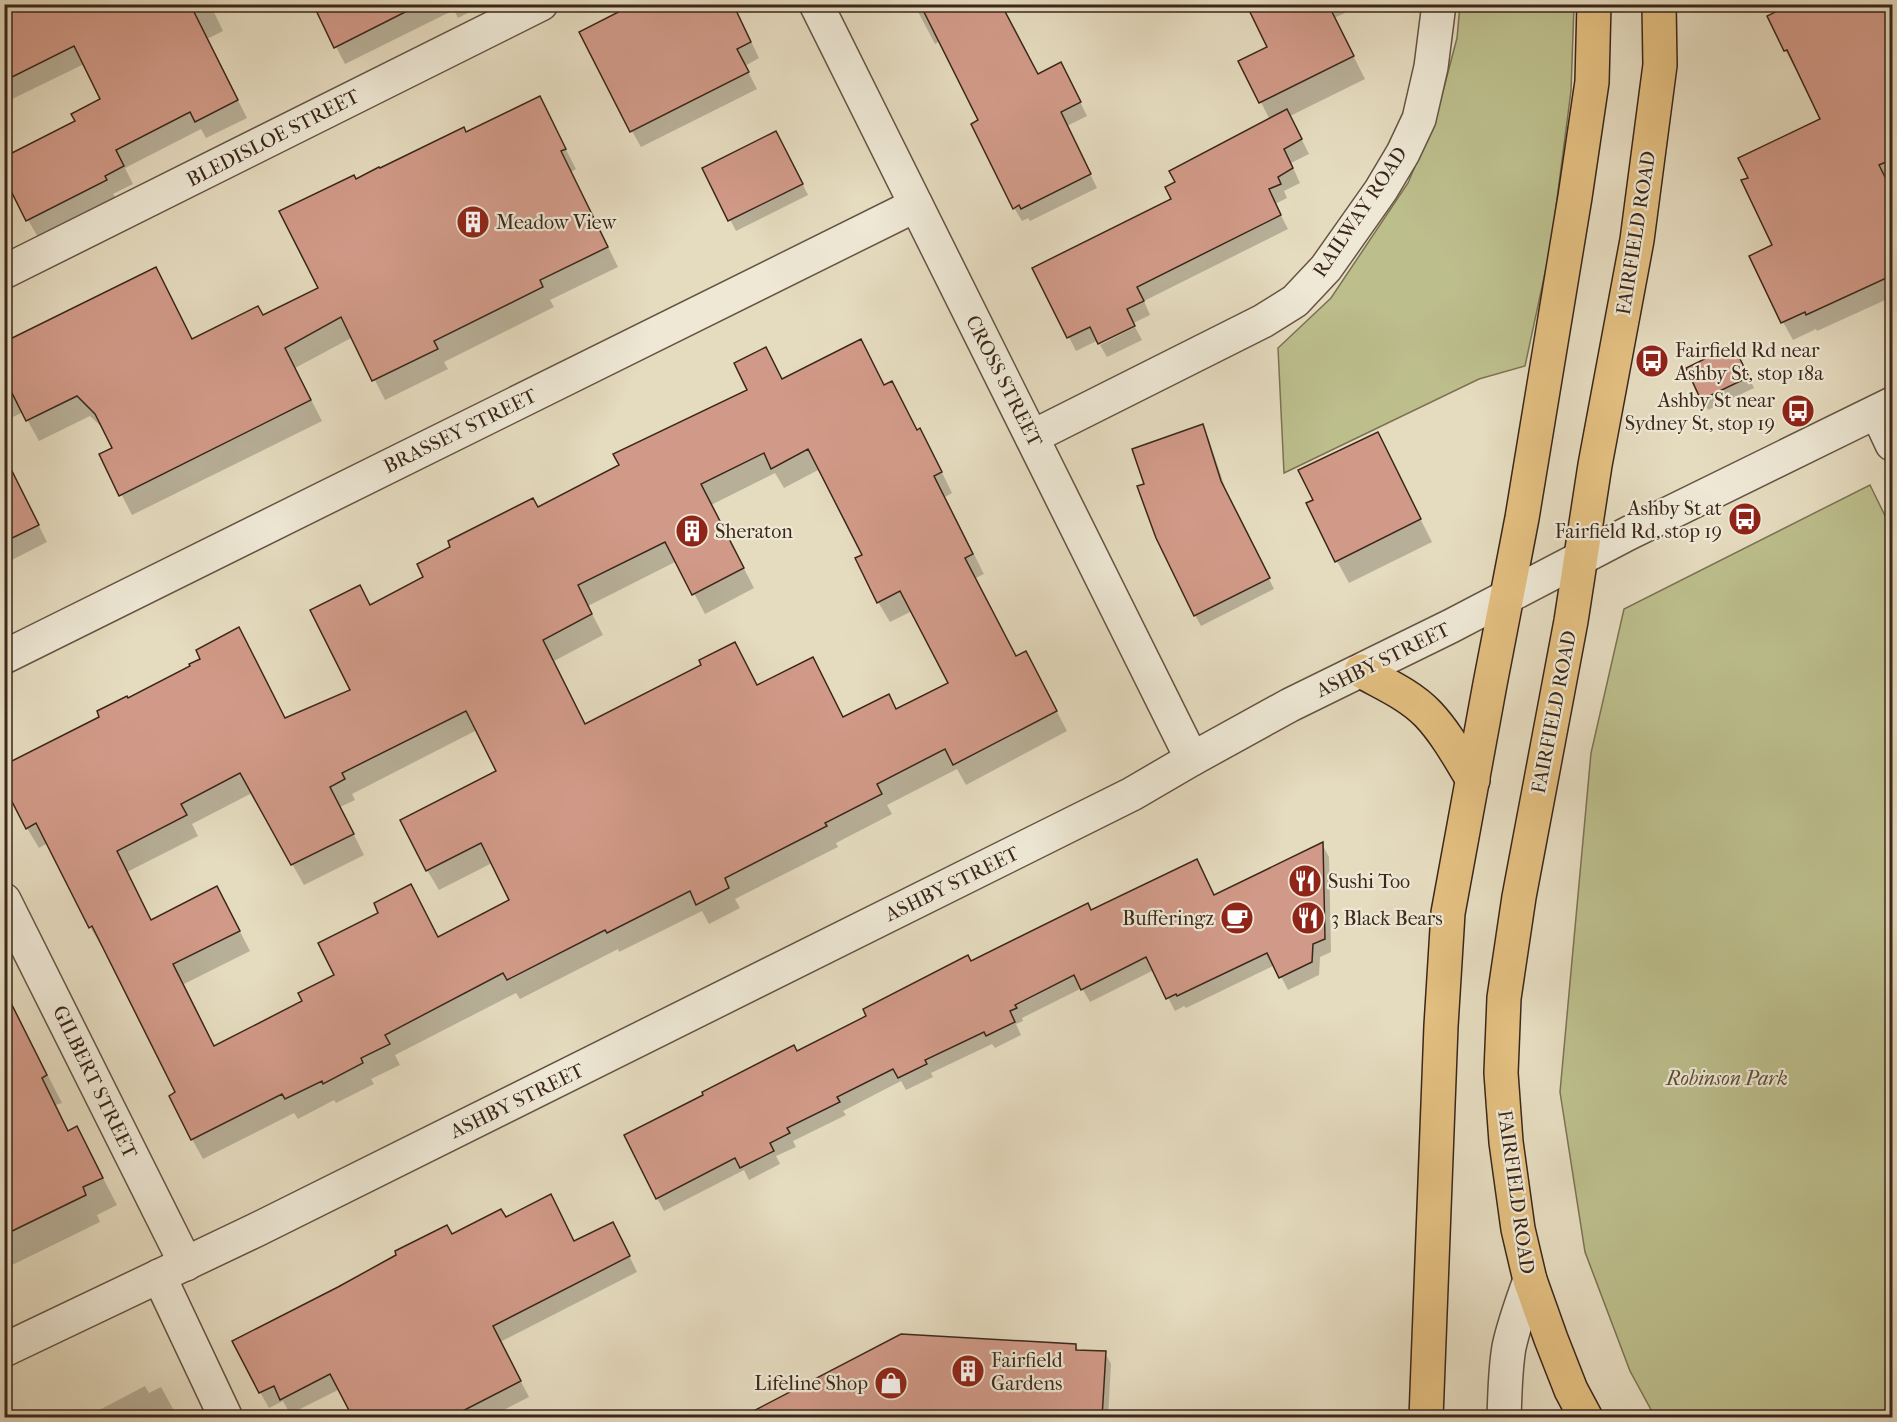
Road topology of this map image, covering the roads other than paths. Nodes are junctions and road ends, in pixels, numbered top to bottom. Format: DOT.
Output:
graph roads {
  1 [pos="541,4"];
  2 [pos="816,4"];
  3 [pos="1439,4"];
  4 [pos="1594,4"];
  5 [pos="1659,4"];
  6 [pos="916,205"];
  7 [pos="4,272"];
  8 [pos="1885,408"];
  9 [pos="1032,436"];
  10 [pos="1893,444"];
  11 [pos="1581,558"];
  12 [pos="1507,597"];
  13 [pos="4,657"];
  14 [pos="1361,671"];
  15 [pos="1192,759"];
  16 [pos="1473,780"];
  17 [pos="4,900"];
  18 [pos="172,1270"];
  19 [pos="1530,1280"];
  20 [pos="4,1350"];
  21 [pos="226,1418"];
  22 [pos="1426,1418"];
  23 [pos="1504,1418"];
  24 [pos="1586,1418"];
  1 -- 7 [label="street, BLEDISLOE STREET"];
  2 -- 6 [label="street, CROSS STREET"];
  3 -- 9 [label="street, RAILWAY ROAD"];
  4 -- 12 [label="main road"];
  5 -- 11 [label="main road, FAIRFIELD ROAD"];
  6 -- 9 [label="street, CROSS STREET"];
  6 -- 13 [label="street, BRASSEY STREET"];
  8 -- 10 [label="street"];
  8 -- 11 [label="street, ASHBY STREET"];
  9 -- 15 [label="street, CROSS STREET"];
  11 -- 12 [label="street, ASHBY STREET"];
  11 -- 19 [label="main road, FAIRFIELD ROAD"];
  12 -- 14 [label="street, ASHBY STREET"];
  12 -- 16 [label="main road"];
  14 -- 15 [label="street, ASHBY STREET"];
  14 -- 16 [label="main road"];
  15 -- 18 [label="street, ASHBY STREET"];
  16 -- 22 [label="main road"];
  17 -- 18 [label="street, GILBERT STREET"];
  18 -- 20 [label="street, ASHBY STREET"];
  18 -- 21 [label="street, GILBERT STREET"];
  19 -- 23 [label="street, FAIRFIELD ROAD"];
  19 -- 24 [label="main road"];
}
